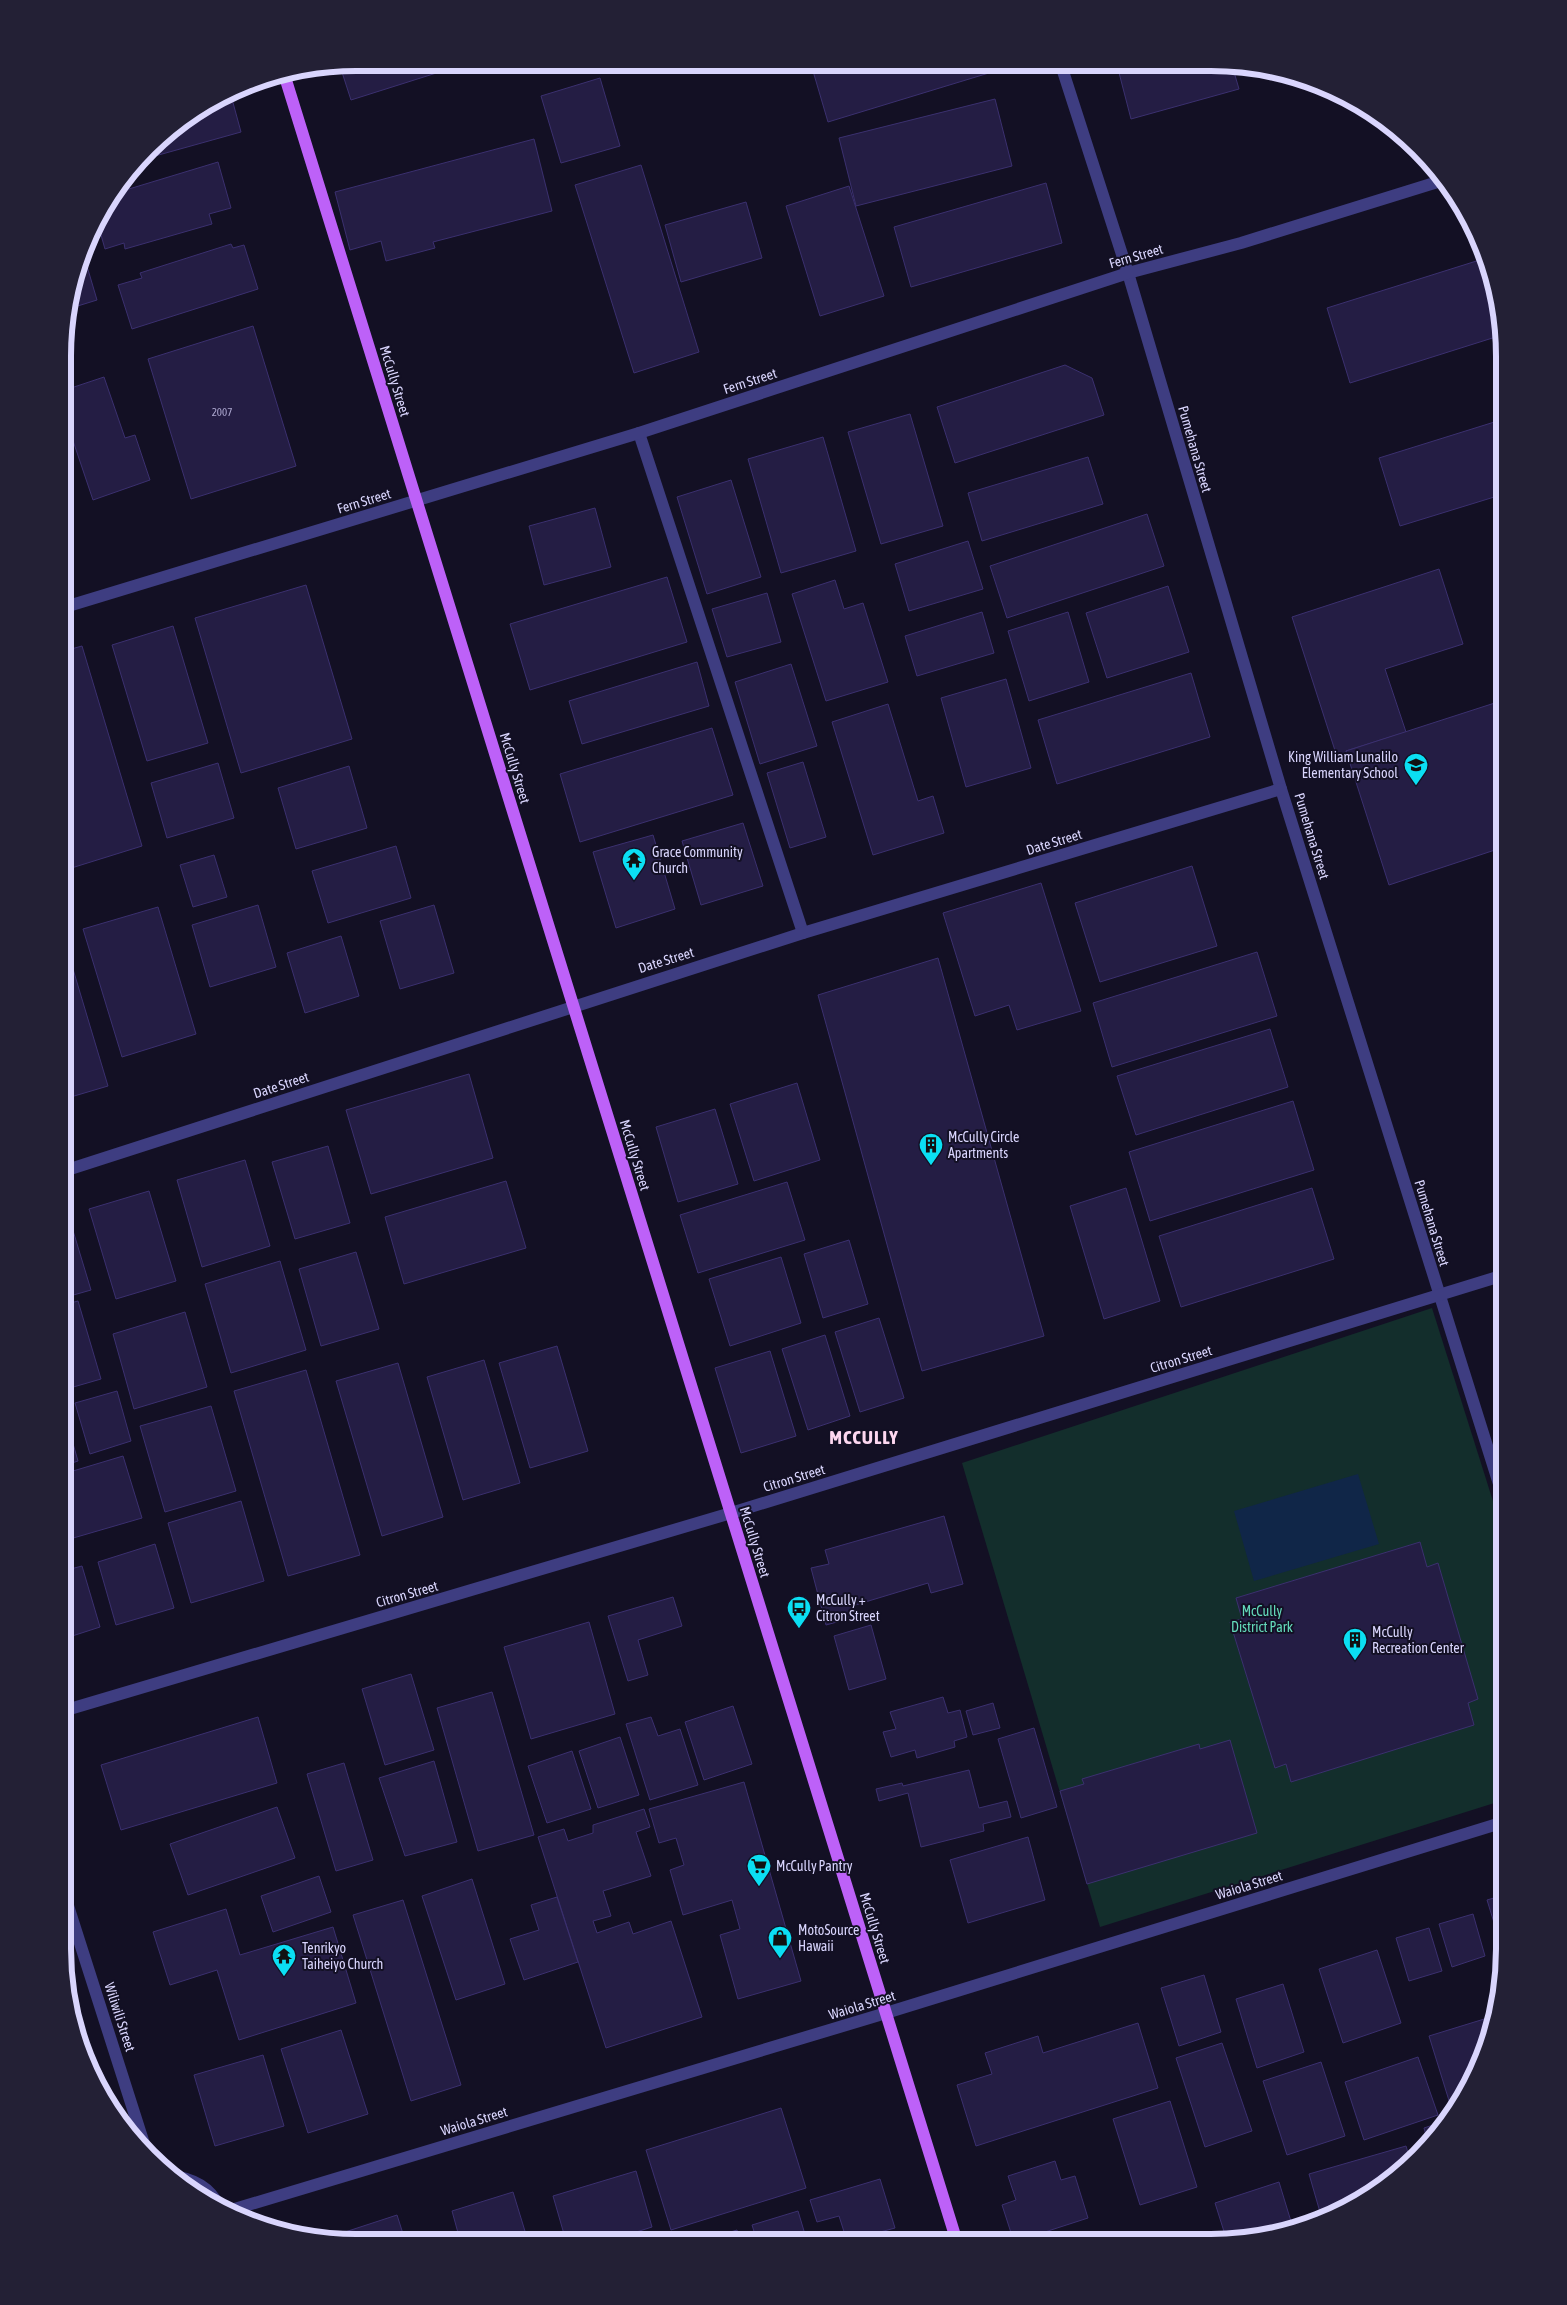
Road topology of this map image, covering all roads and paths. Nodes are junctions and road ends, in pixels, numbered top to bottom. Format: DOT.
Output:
graph roads {
  1 [pos="1063,71"];
  2 [pos="285,80"];
  3 [pos="1436,182"];
  4 [pos="1128,273"];
  5 [pos="639,433"];
  6 [pos="416,501"];
  7 [pos="71,605"];
  8 [pos="1281,789"];
  9 [pos="803,933"];
  10 [pos="573,1005"];
  11 [pos="71,1169"];
  12 [pos="1496,1277"];
  13 [pos="1439,1295"];
  14 [pos="1496,1475"];
  15 [pos="731,1513"];
  16 [pos="71,1709"];
  17 [pos="1496,1824"];
  18 [pos="71,1915"];
  19 [pos="886,2013"];
  20 [pos="142,2137"];
  21 [pos="187,2178"];
  22 [pos="212,2195"];
  23 [pos="238,2208"];
  24 [pos="955,2234"];
  1 -- 4 [label="street, Pumehana Street"];
  2 -- 6 [label="main road, McCully Street"];
  3 -- 4 [label="street, Fern Street"];
  4 -- 5 [label="street, Fern Street"];
  4 -- 8 [label="street, Pumehana Street"];
  5 -- 6 [label="street, Fern Street"];
  5 -- 9 [label="street"];
  6 -- 7 [label="street, Fern Street"];
  6 -- 10 [label="main road, McCully Street"];
  8 -- 9 [label="street, Date Street"];
  8 -- 13 [label="street, Pumehana Street"];
  9 -- 10 [label="street, Date Street"];
  10 -- 11 [label="street, Date Street"];
  10 -- 15 [label="main road, McCully Street"];
  12 -- 13 [label="street, Citron Street"];
  13 -- 14 [label="street, Pumehana Street"];
  13 -- 15 [label="street, Citron Street"];
  15 -- 16 [label="street, Citron Street"];
  15 -- 19 [label="main road, McCully Street"];
  17 -- 19 [label="street, Waiola Street"];
  18 -- 20 [label="street, Wiliwili Street"];
  19 -- 23 [label="street, Waiola Street"];
  19 -- 24 [label="main road, McCully Street"];
  21 -- 22 [label="street"];
}
